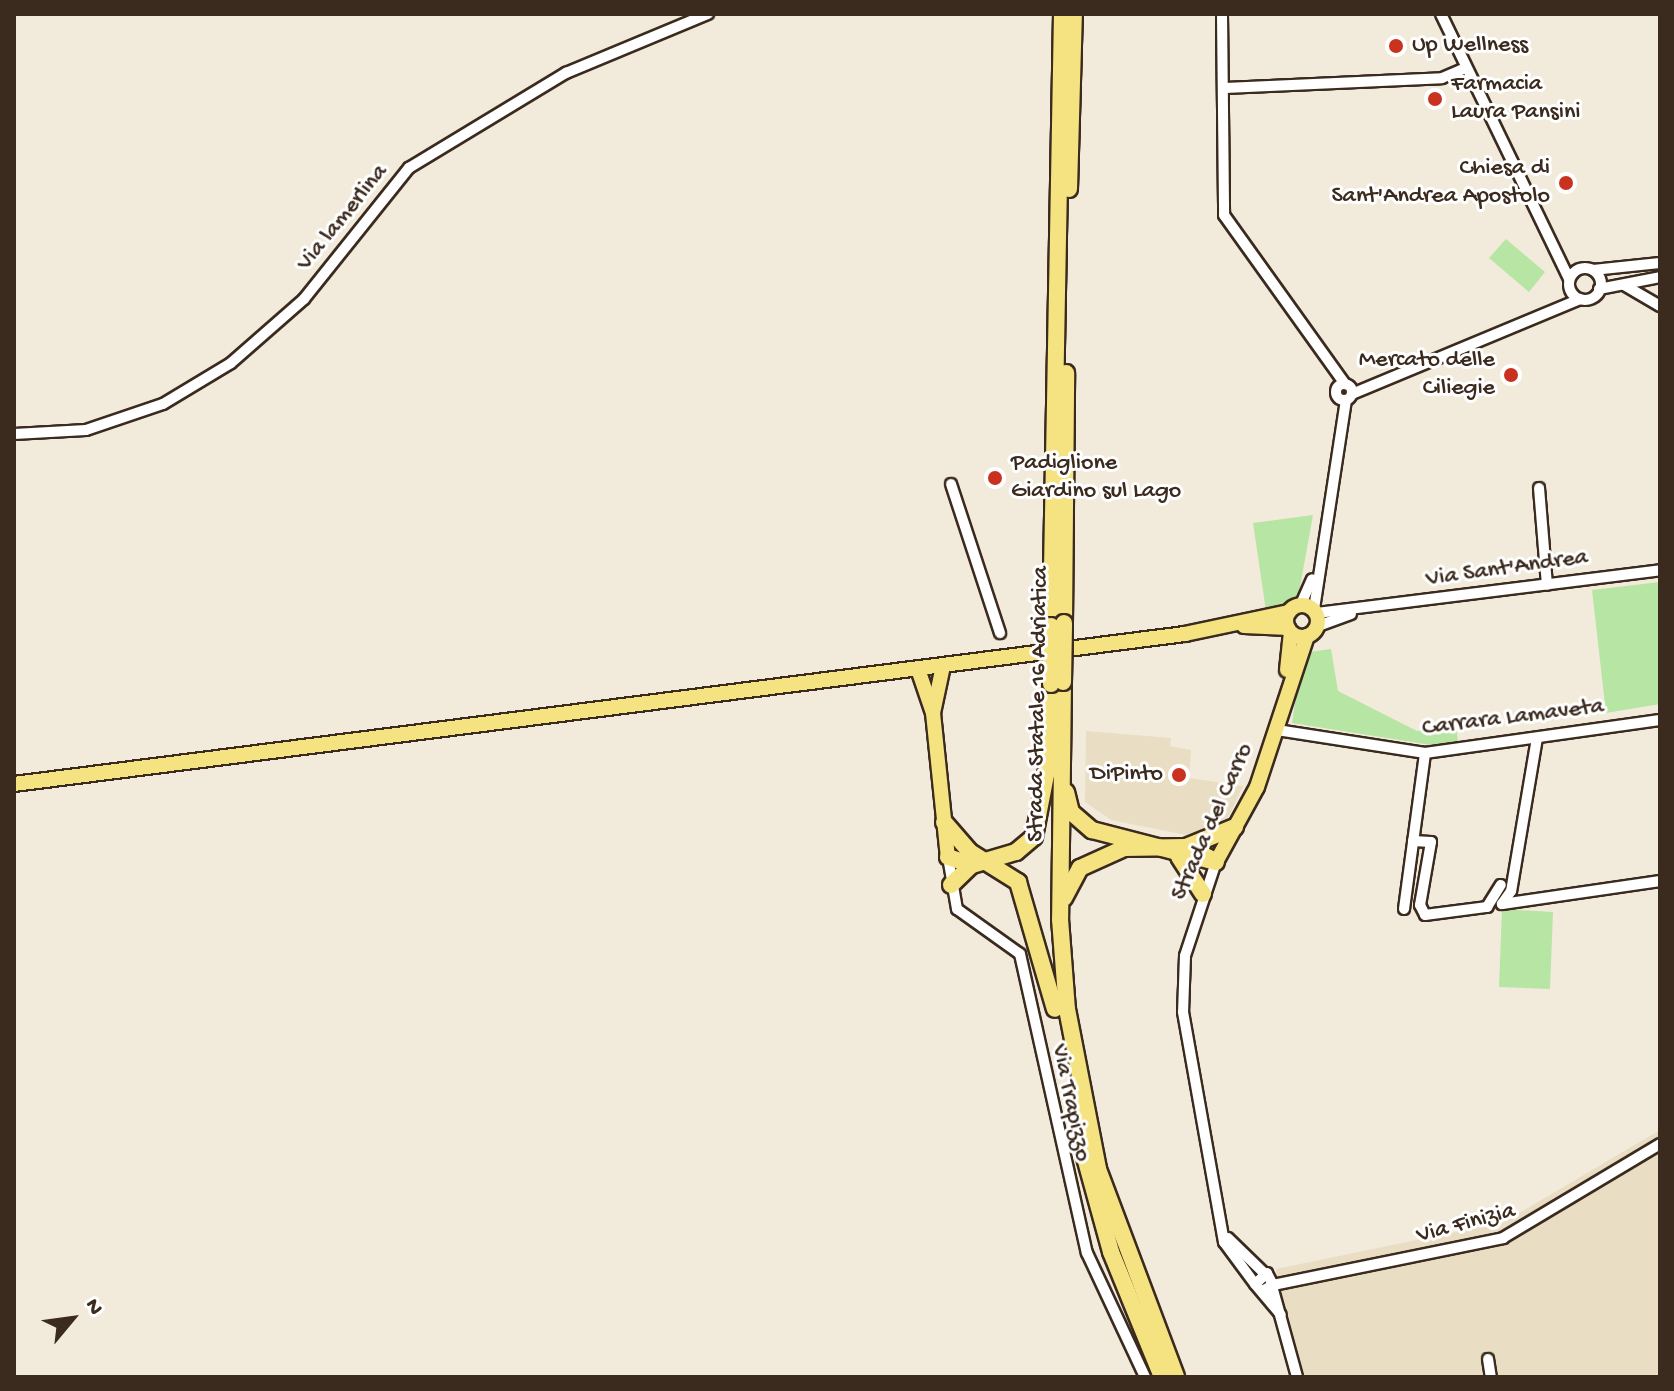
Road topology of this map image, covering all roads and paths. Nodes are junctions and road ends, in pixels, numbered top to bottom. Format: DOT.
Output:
graph roads {
  1 [pos="708,14"];
  2 [pos="1062,14"];
  3 [pos="1074,14"];
  4 [pos="1222,14"];
  5 [pos="1441,14"];
  6 [pos="1466,68"];
  7 [pos="1225,88"];
  8 [pos="1550,239"];
  9 [pos="1660,263"];
  10 [pos="1579,269"];
  11 [pos="1593,270"];
  12 [pos="1660,277"];
  13 [pos="1569,283"];
  14 [pos="1622,285"];
  15 [pos="1599,289"];
  16 [pos="1580,299"];
  17 [pos="1660,306"];
  18 [pos="1549,312"];
  19 [pos="1344,391"];
  20 [pos="14,434"];
  21 [pos="951,484"];
  22 [pos="1539,488"];
  23 [pos="1660,570"];
  24 [pos="1314,573"];
  25 [pos="1547,585"];
  26 [pos="1315,588"];
  27 [pos="1335,611"];
  28 [pos="1360,611"];
  29 [pos="1307,617"];
  30 [pos="1058,625"];
  31 [pos="1239,625"];
  32 [pos="1261,630"];
  33 [pos="1289,630"];
  34 [pos="1000,633"];
  35 [pos="1286,658"];
  36 [pos="943,666"];
  37 [pos="918,669"];
  38 [pos="1288,679"];
  39 [pos="933,713"];
  40 [pos="1660,720"];
  41 [pos="1277,730"];
  42 [pos="1537,738"];
  43 [pos="1055,750"];
  44 [pos="1425,753"];
  45 [pos="14,784"];
  46 [pos="944,822"];
  47 [pos="1235,827"];
  48 [pos="1413,841"];
  49 [pos="1154,846"];
  50 [pos="1183,852"];
  51 [pos="948,857"];
  52 [pos="975,859"];
  53 [pos="1216,862"];
  54 [pos="1660,881"];
  55 [pos="951,885"];
  56 [pos="1501,885"];
  57 [pos="1203,894"];
  58 [pos="1404,909"];
  59 [pos="1060,919"];
  60 [pos="1055,1009"];
  61 [pos="1660,1144"];
  62 [pos="1266,1282"];
  63 [pos="1488,1359"];
  64 [pos="1145,1377"];
  65 [pos="1162,1377"];
  66 [pos="1176,1377"];
  67 [pos="1297,1377"];
  68 [pos="1491,1377"];
  1 -- 20 [label="street, Via lamerlina"];
  2 -- 30 [label="highway, Strada Statale 16 Adriatica"];
  3 -- 30 [label="highway, Strada Statale 16 Adriatica"];
  4 -- 7 [label="street"];
  5 -- 6 [label="street"];
  6 -- 7 [label="street"];
  6 -- 8 [label="street"];
  7 -- 19 [label="street"];
  8 -- 10 [label="street"];
  8 -- 13 [label="street"];
  9 -- 11 [label="street"];
  10 -- 11 [label="street"];
  10 -- 13 [label="street"];
  11 -- 15 [label="street"];
  12 -- 14 [label="street"];
  13 -- 16 [label="street"];
  13 -- 18 [label="street"];
  14 -- 15 [label="street"];
  14 -- 17 [label="street"];
  15 -- 16 [label="street"];
  16 -- 18 [label="street"];
  18 -- 19 [label="street"];
  19 -- 24 [label="street, Strada del Carro"];
  21 -- 34 [label="street"];
  22 -- 25 [label="street"];
  23 -- 25 [label="street, Via Sant'Andrea"];
  24 -- 26 [label="street, Strada del Carro"];
  24 -- 29 [label="street, Strada del Carro"];
  25 -- 28 [label="street, Via Sant'Andrea"];
  26 -- 27 [label="street"];
  26 -- 29 [label="street, Strada del Carro"];
  27 -- 28 [label="street, Via Sant'Andrea"];
  27 -- 29 [label="street, Via Sant'Andrea"];
  28 -- 29 [label="street, Via Sant'Andrea"];
  29 -- 31 [label="main road, Via Sant'Andrea"];
  29 -- 33 [label="main road"];
  29 -- 33 [label="main road, Via Sant'Andrea"];
  29 -- 38 [label="main road, Strada del Carro"];
  30 -- 43 [label="highway, Strada Statale 16 Adriatica, bridge"];
  31 -- 32 [label="main road, Via Sant'Andrea"];
  31 -- 36 [label="main road, Via Sant'Andrea"];
  32 -- 33 [label="main road, Via Sant'Andrea"];
  32 -- 35 [label="main road"];
  33 -- 35 [label="main road, Strada del Carro"];
  35 -- 38 [label="main road, Strada del Carro"];
  36 -- 37 [label="main road, Via Sant'Andrea"];
  36 -- 39 [label="main road"];
  37 -- 39 [label="main road"];
  37 -- 45 [label="main road, Via Sant'Andrea"];
  38 -- 41 [label="main road, Strada del Carro"];
  39 -- 46 [label="main road"];
  40 -- 42 [label="street, Carrara Lamaveta"];
  41 -- 44 [label="street, Carrara Lamaveta"];
  41 -- 47 [label="main road, Strada del Carro"];
  42 -- 44 [label="street, Carrara Lamaveta"];
  42 -- 54 [label="street"];
  43 -- 49 [label="highway"];
  43 -- 52 [label="highway"];
  43 -- 59 [label="highway, Strada Statale 16 Adriatica"];
  43 -- 60 [label="highway, Strada Statale 16 Adriatica"];
  44 -- 48 [label="street"];
  46 -- 51 [label="main road"];
  46 -- 52 [label="highway"];
  47 -- 50 [label="highway"];
  47 -- 53 [label="main road, Strada del Carro"];
  48 -- 56 [label="street"];
  48 -- 58 [label="street"];
  49 -- 50 [label="highway"];
  49 -- 59 [label="highway"];
  50 -- 53 [label="highway"];
  50 -- 57 [label="highway"];
  51 -- 52 [label="highway"];
  51 -- 55 [label="street, Via Trapizzo"];
  52 -- 55 [label="highway"];
  52 -- 60 [label="highway"];
  53 -- 57 [label="street, Strada del Carro"];
  55 -- 64 [label="street, Via Trapizzo"];
  57 -- 62 [label="street, Strada del Carro"];
  59 -- 66 [label="highway, Strada Statale 16 Adriatica"];
  60 -- 65 [label="highway, Strada Statale 16 Adriatica"];
  61 -- 62 [label="street, Via Finizia"];
  62 -- 67 [label="street, Strada del Carro"];
  63 -- 68 [label="street"];
}
